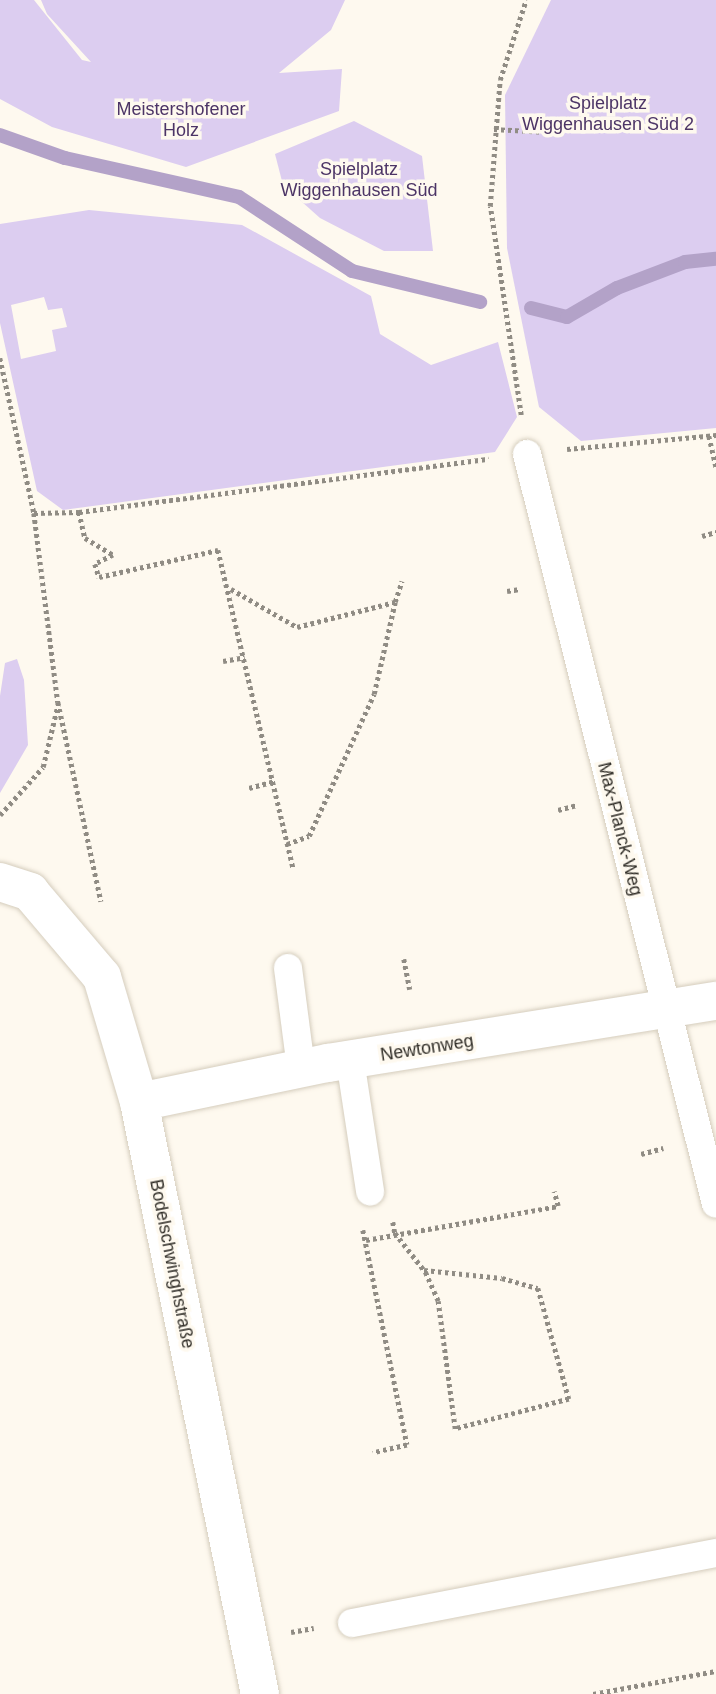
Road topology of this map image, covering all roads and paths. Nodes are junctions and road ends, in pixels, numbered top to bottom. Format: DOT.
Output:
graph roads {
  1 [pos="526,0"];
  2 [pos="494,129"];
  3 [pos="546,132"];
  4 [pos="0,358"];
  5 [pos="716,435"];
  6 [pos="709,436"];
  7 [pos="527,454"];
  8 [pos="716,467"];
  9 [pos="79,512"];
  10 [pos="34,513"];
  11 [pos="716,533"];
  12 [pos="702,536"];
  13 [pos="402,581"];
  14 [pos="231,589"];
  15 [pos="395,602"];
  16 [pos="245,657"];
  17 [pos="223,661"];
  18 [pos="58,702"];
  19 [pos="275,782"];
  20 [pos="249,788"];
  21 [pos="0,815"];
  22 [pos="287,844"];
  23 [pos="293,868"];
  24 [pos="0,882"];
  25 [pos="101,901"];
  26 [pos="404,960"];
  27 [pos="288,968"];
  28 [pos="410,989"];
  29 [pos="716,1000"];
  30 [pos="668,1010"];
  31 [pos="350,1060"];
  32 [pos="301,1068"];
  33 [pos="139,1102"];
  34 [pos="554,1192"];
  35 [pos="365,1204"];
  36 [pos="716,1204"];
  37 [pos="393,1220"];
  38 [pos="395,1233"];
  39 [pos="366,1240"];
  40 [pos="424,1270"];
  41 [pos="373,1453"];
  42 [pos="716,1553"];
  43 [pos="352,1623"];
  44 [pos="716,1671"];
  45 [pos="260,1694"];
  46 [pos="593,1694"];
  1 -- 2 [label="path"];
  2 -- 3 [label="path"];
  2 -- 7 [label="path"];
  4 -- 10 [label="path"];
  5 -- 6 [label="path"];
  6 -- 7 [label="path"];
  6 -- 8 [label="path"];
  7 -- 9 [label="path"];
  7 -- 30 [label="lane, Max-Planck-Weg"];
  9 -- 10 [label="path"];
  9 -- 14 [label="path"];
  10 -- 18 [label="path"];
  11 -- 12 [label="path"];
  13 -- 15 [label="path"];
  14 -- 15 [label="path"];
  14 -- 16 [label="path"];
  15 -- 22 [label="path"];
  16 -- 17 [label="path"];
  16 -- 19 [label="path"];
  18 -- 21 [label="path"];
  18 -- 25 [label="path"];
  19 -- 20 [label="path"];
  19 -- 22 [label="path"];
  22 -- 23 [label="path"];
  24 -- 33 [label="street, Bodelschwinghstraße"];
  26 -- 28 [label="path"];
  27 -- 32 [label="lane"];
  29 -- 30 [label="street, Newtonweg"];
  30 -- 31 [label="street, Newtonweg"];
  30 -- 36 [label="lane, Max-Planck-Weg"];
  31 -- 32 [label="street, Newtonweg"];
  31 -- 35 [label="lane"];
  32 -- 33 [label="street, Newtonweg"];
  33 -- 45 [label="street, Bodelschwinghstraße"];
  34 -- 38 [label="path"];
  35 -- 39 [label="path"];
  37 -- 38 [label="path"];
  38 -- 39 [label="path"];
  38 -- 40 [label="path"];
  39 -- 41 [label="path"];
  40 -- 40 [label="path"];
  42 -- 43 [label="lane"];
  44 -- 46 [label="path"];
}
